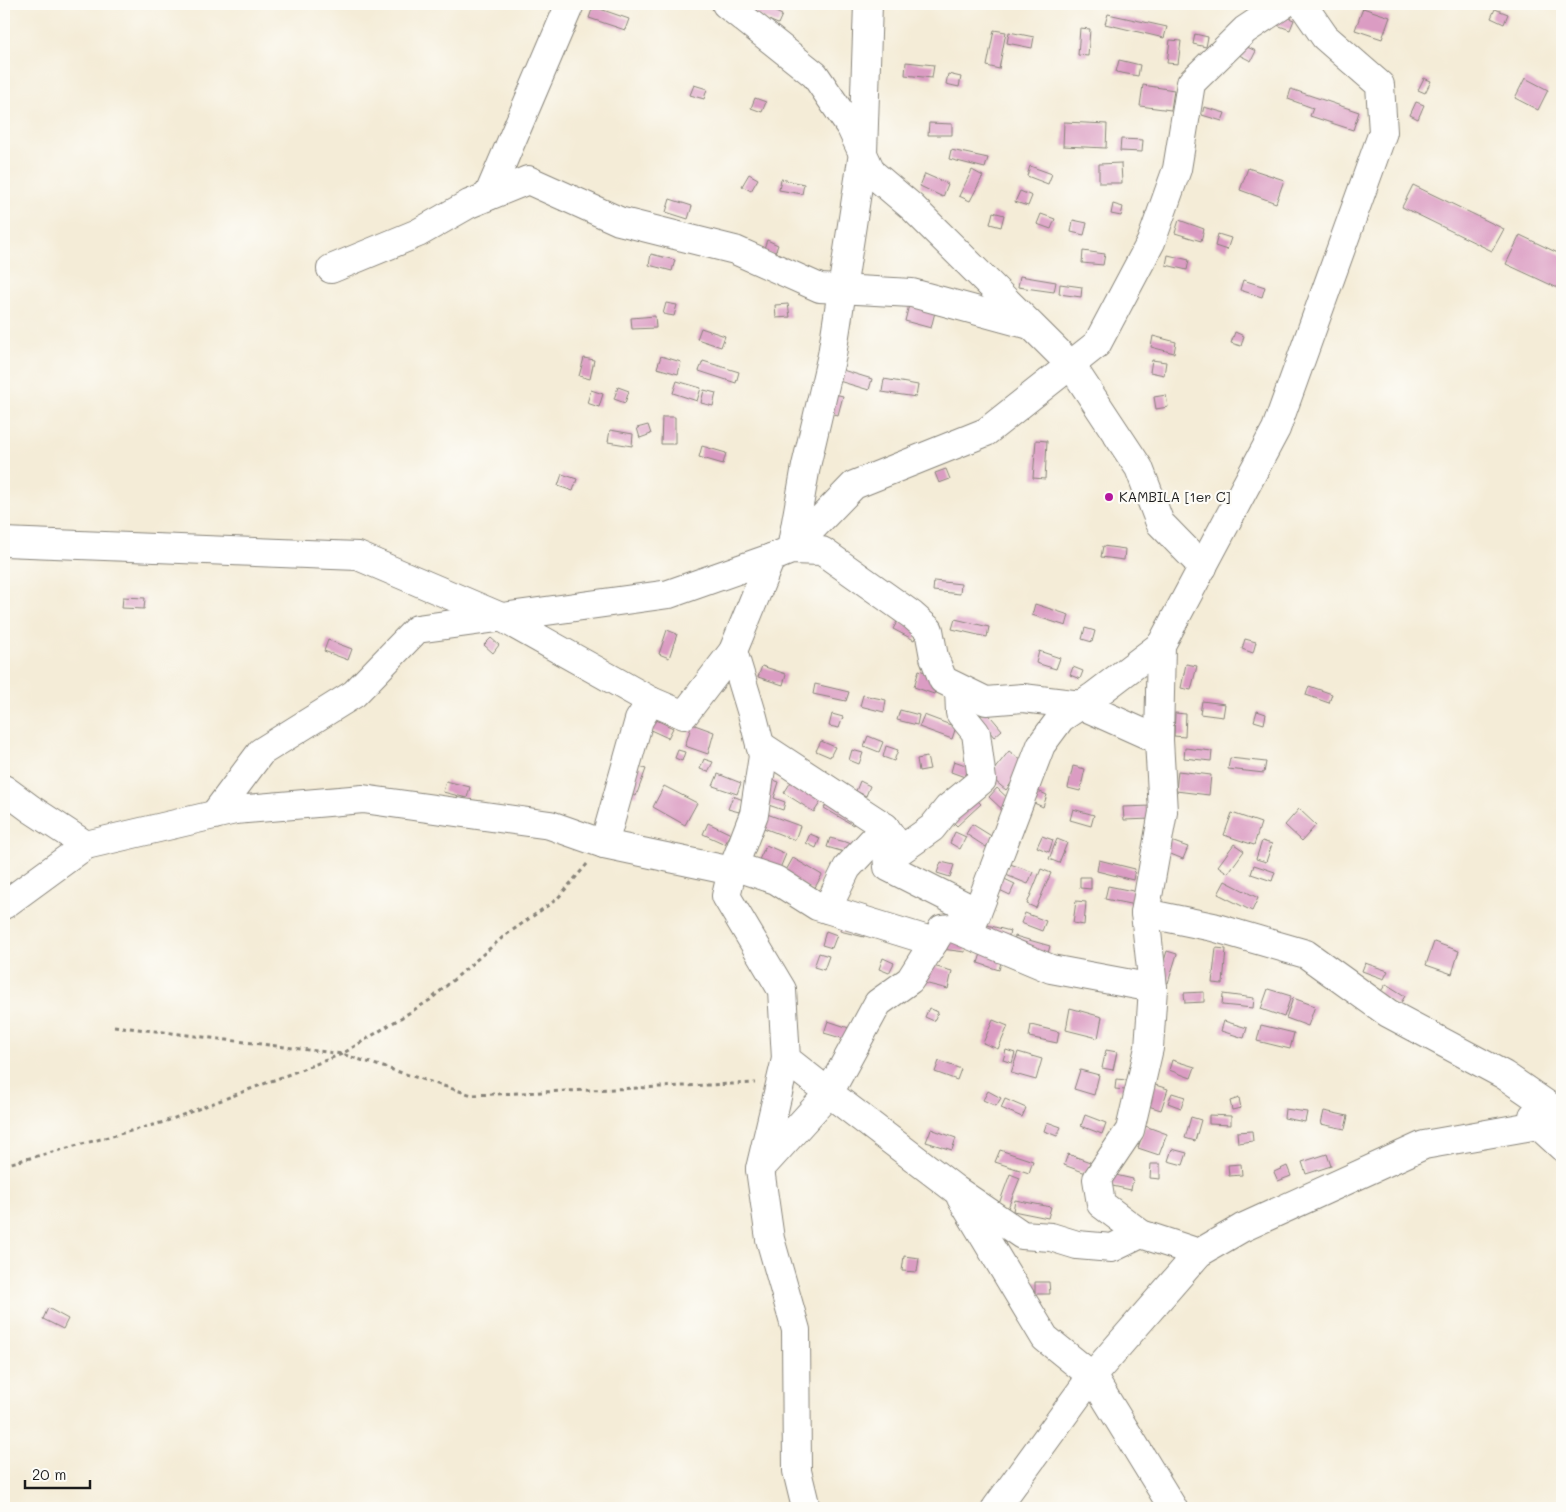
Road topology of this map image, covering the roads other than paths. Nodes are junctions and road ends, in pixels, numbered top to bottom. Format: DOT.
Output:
graph roads {
  1 [pos="570,4"];
  2 [pos="726,4"];
  3 [pos="868,4"];
  4 [pos="1284,4"];
  5 [pos="1302,4"];
  6 [pos="863,153"];
  7 [pos="488,196"];
  8 [pos="331,269"];
  9 [pos="842,289"];
  10 [pos="1031,326"];
  11 [pos="1070,365"];
  12 [pos="4,542"];
  13 [pos="781,554"];
  14 [pos="1202,567"];
  15 [pos="501,617"];
  16 [pos="1161,645"];
  17 [pos="733,651"];
  18 [pos="959,689"];
  19 [pos="651,701"];
  20 [pos="1081,704"];
  21 [pos="1159,740"];
  22 [pos="760,745"];
  23 [pos="4,789"];
  24 [pos="214,815"];
  25 [pos="885,827"];
  26 [pos="604,844"];
  27 [pos="86,845"];
  28 [pos="733,868"];
  29 [pos="4,905"];
  30 [pos="827,909"];
  31 [pos="977,912"];
  32 [pos="1145,913"];
  33 [pos="943,935"];
  34 [pos="1153,988"];
  35 [pos="783,1070"];
  36 [pos="1518,1084"];
  37 [pos="828,1093"];
  38 [pos="1562,1112"];
  39 [pos="1550,1125"];
  40 [pos="1562,1147"];
  41 [pos="760,1169"];
  42 [pos="956,1190"];
  43 [pos="1142,1234"];
  44 [pos="1199,1253"];
  45 [pos="1092,1376"];
  46 [pos="806,1508"];
  47 [pos="996,1508"];
  48 [pos="1173,1508"];
  1 -- 7 [label="street"];
  2 -- 6 [label="street"];
  3 -- 6 [label="street"];
  4 -- 11 [label="street"];
  5 -- 14 [label="street"];
  6 -- 9 [label="street"];
  6 -- 10 [label="street"];
  7 -- 8 [label="street"];
  7 -- 9 [label="street"];
  9 -- 10 [label="street"];
  9 -- 13 [label="street"];
  10 -- 11 [label="street"];
  11 -- 13 [label="street"];
  11 -- 14 [label="street"];
  12 -- 15 [label="street"];
  13 -- 15 [label="street"];
  13 -- 17 [label="street"];
  13 -- 18 [label="street"];
  14 -- 16 [label="street"];
  15 -- 19 [label="street"];
  15 -- 24 [label="street"];
  16 -- 20 [label="street"];
  16 -- 21 [label="street"];
  17 -- 19 [label="street"];
  17 -- 22 [label="street"];
  18 -- 20 [label="street"];
  18 -- 25 [label="street"];
  19 -- 26 [label="street"];
  20 -- 21 [label="street"];
  20 -- 31 [label="street"];
  21 -- 32 [label="street"];
  22 -- 25 [label="street"];
  22 -- 28 [label="street"];
  23 -- 27 [label="street"];
  24 -- 26 [label="street"];
  24 -- 27 [label="street"];
  25 -- 30 [label="street"];
  25 -- 31 [label="street"];
  26 -- 28 [label="street"];
  27 -- 29 [label="street"];
  28 -- 30 [label="street"];
  28 -- 35 [label="street"];
  30 -- 33 [label="street"];
  31 -- 33 [label="street"];
  32 -- 34 [label="street"];
  32 -- 36 [label="street"];
  33 -- 34 [label="street"];
  33 -- 37 [label="street"];
  34 -- 43 [label="street"];
  35 -- 37 [label="street"];
  35 -- 41 [label="street"];
  36 -- 38 [label="street"];
  36 -- 39 [label="street"];
  37 -- 41 [label="street"];
  37 -- 42 [label="street"];
  39 -- 40 [label="street"];
  39 -- 44 [label="street"];
  41 -- 46 [label="street"];
  42 -- 43 [label="street"];
  42 -- 45 [label="street"];
  43 -- 44 [label="street"];
  44 -- 45 [label="street"];
  45 -- 47 [label="street"];
  45 -- 48 [label="street"];
}
